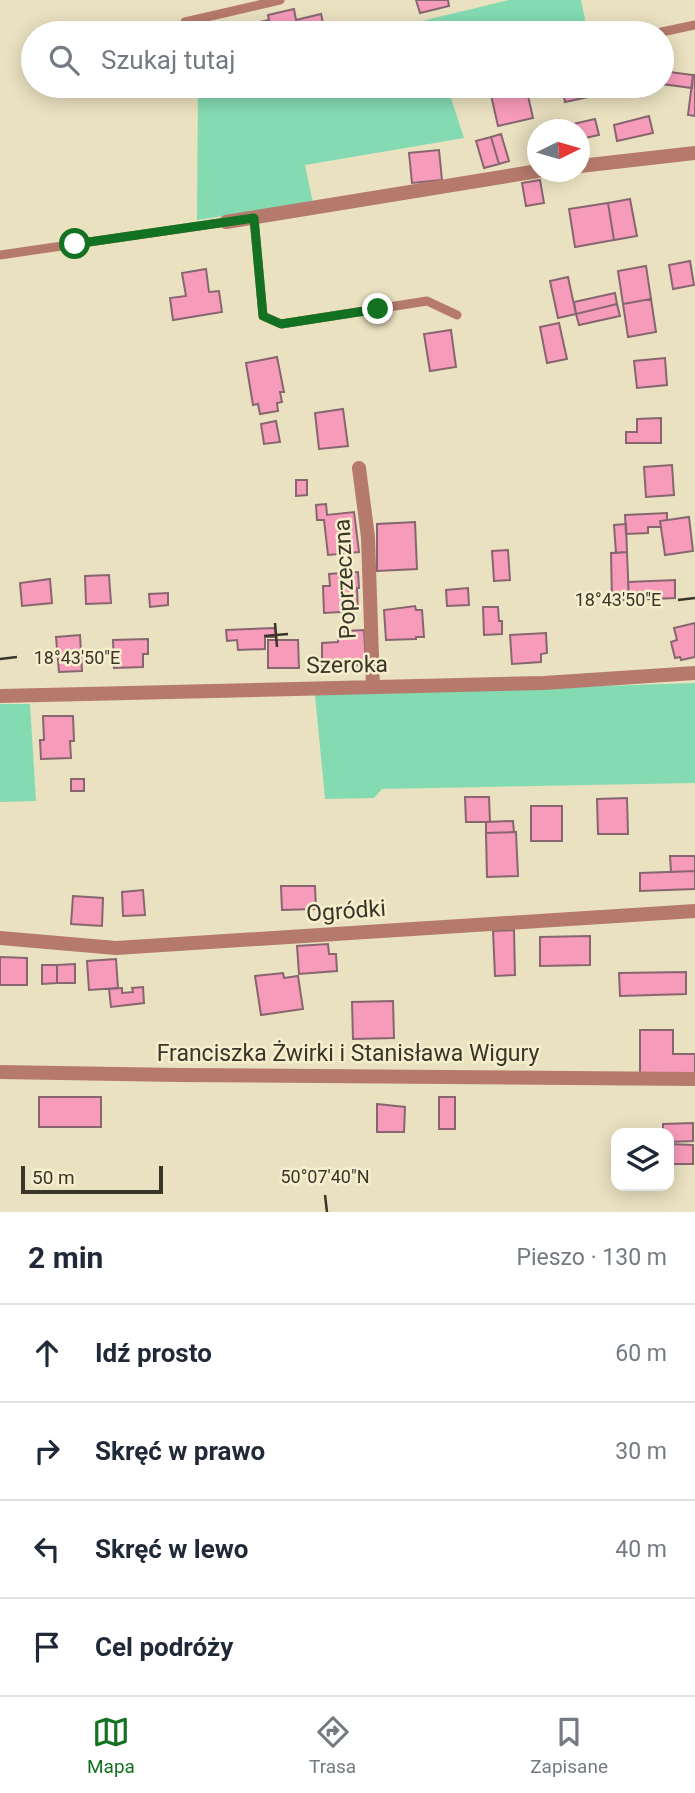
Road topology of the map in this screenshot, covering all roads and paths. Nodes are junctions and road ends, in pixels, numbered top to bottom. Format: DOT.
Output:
graph roads {
  1 [pos="280,0"];
  2 [pos="189,21"];
  3 [pos="695,25"];
  4 [pos="674,29"];
  5 [pos="695,153"];
  6 [pos="590,165"];
  7 [pos="527,174"];
  8 [pos="254,218"];
  9 [pos="226,222"];
  10 [pos="0,255"];
  11 [pos="457,315"];
  12 [pos="359,468"];
  13 [pos="695,673"];
  14 [pos="373,687"];
  15 [pos="0,696"];
  16 [pos="695,911"];
  17 [pos="0,938"];
  18 [pos="0,1072"];
  19 [pos="695,1079"];
  1 -- 2 [label="lane"];
  3 -- 4 [label="lane"];
  5 -- 6 [label="street"];
  7 -- 8 [label="street"];
  8 -- 9 [label="street"];
  8 -- 11 [label="lane"];
  9 -- 10 [label="lane"];
  12 -- 14 [label="street, Poprzeczna"];
  13 -- 14 [label="street, Szeroka"];
  14 -- 15 [label="street, Szeroka"];
  16 -- 17 [label="street, Ogródki"];
  18 -- 19 [label="street, Franciszka Żwirki i Stanisława Wigury"];
}
